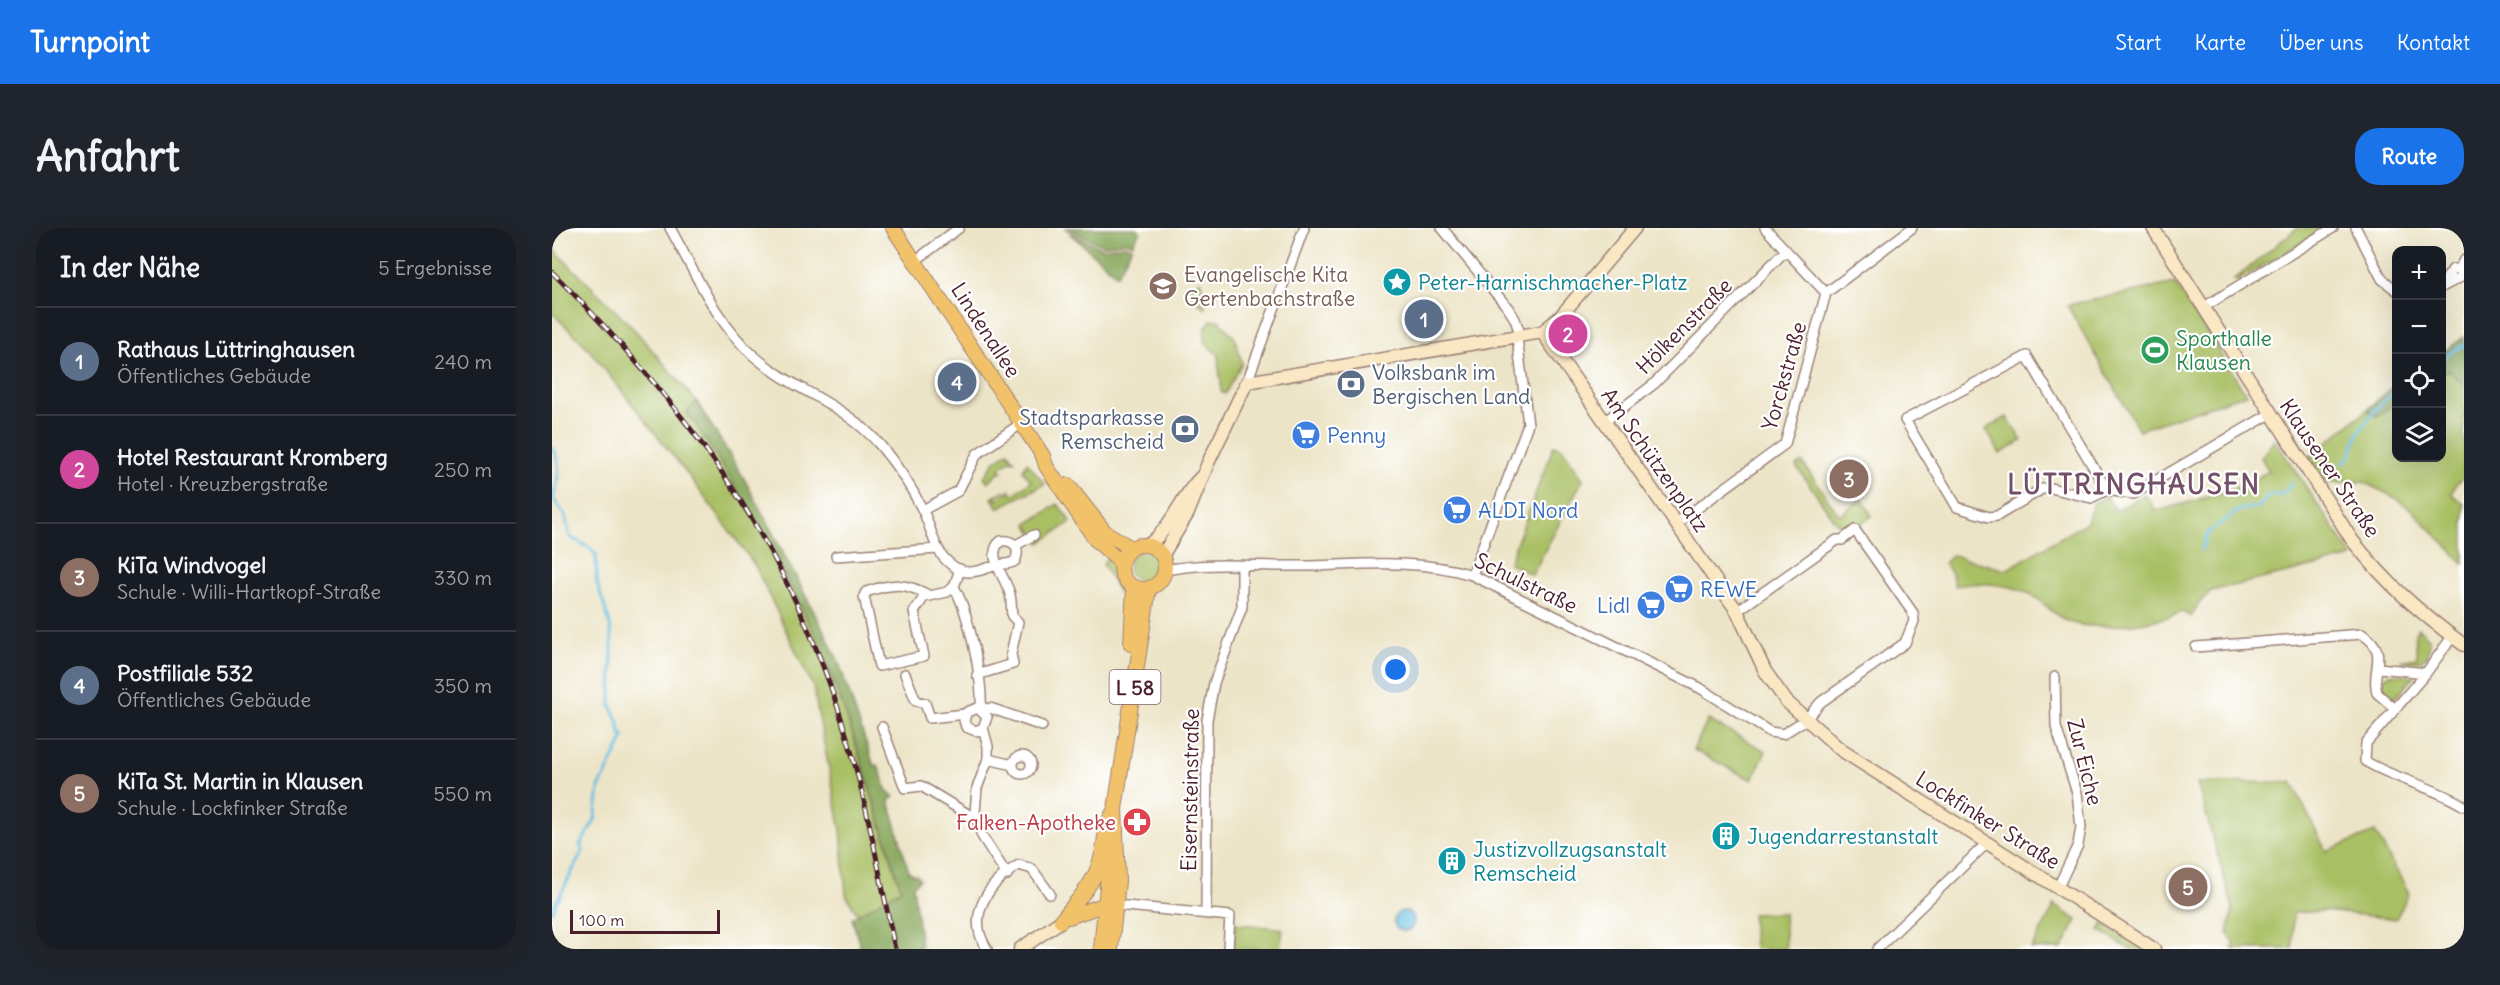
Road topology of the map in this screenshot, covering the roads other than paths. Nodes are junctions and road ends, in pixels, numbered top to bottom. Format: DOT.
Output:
graph roads {
  1 [pos="670,228"];
  2 [pos="893,228"];
  3 [pos="959,228"];
  4 [pos="1304,228"];
  5 [pos="1635,228"];
  6 [pos="1765,228"];
  7 [pos="1912,228"];
  8 [pos="2153,228"];
  9 [pos="2333,228"];
  10 [pos="2356,228"];
  11 [pos="1447,230"];
  12 [pos="1786,250"];
  13 [pos="915,261"];
  14 [pos="2462,264"];
  15 [pos="2446,284"];
  16 [pos="2392,286"];
  17 [pos="1826,293"];
  18 [pos="2204,308"];
  19 [pos="1542,332"];
  20 [pos="1519,338"];
  21 [pos="1247,382"];
  22 [pos="2270,414"];
  23 [pos="1604,422"];
  24 [pos="1022,423"];
  25 [pos="1043,456"];
  26 [pos="1202,477"];
  27 [pos="2107,490"];
  28 [pos="923,510"];
  29 [pos="1677,524"];
  30 [pos="1034,535"];
  31 [pos="1016,545"];
  32 [pos="1148,545"];
  33 [pos="1131,548"];
  34 [pos="938,549"];
  35 [pos="836,556"];
  36 [pos="1121,563"];
  37 [pos="1163,563"];
  38 [pos="998,565"];
  39 [pos="1242,566"];
  40 [pos="960,569"];
  41 [pos="1472,575"];
  42 [pos="954,587"];
  43 [pos="1134,587"];
  44 [pos="1149,588"];
  45 [pos="926,594"];
  46 [pos="1737,611"];
  47 [pos="2452,637"];
  48 [pos="2464,645"];
  49 [pos="2196,647"];
  50 [pos="2379,668"];
  51 [pos="2426,673"];
  52 [pos="905,674"];
  53 [pos="977,675"];
  54 [pos="2055,677"];
  55 [pos="2394,708"];
  56 [pos="982,710"];
  57 [pos="965,714"];
  58 [pos="1805,720"];
  59 [pos="1042,726"];
  60 [pos="882,727"];
  61 [pos="983,728"];
  62 [pos="1125,732"];
  63 [pos="988,759"];
  64 [pos="1013,765"];
  65 [pos="2464,806"];
  66 [pos="1113,811"];
  67 [pos="976,819"];
  68 [pos="1986,844"];
  69 [pos="1007,875"];
  70 [pos="2058,887"];
  71 [pos="1050,894"];
  72 [pos="1076,904"];
  73 [pos="1111,904"];
  74 [pos="1206,913"];
  75 [pos="1061,921"];
  76 [pos="1888,938"];
  77 [pos="987,949"];
  78 [pos="1020,949"];
  79 [pos="1101,949"];
  80 [pos="1111,949"];
  81 [pos="1228,949"];
  82 [pos="1876,949"];
  83 [pos="1886,949"];
  84 [pos="2154,949"];
  1 -- 28 [label="street"];
  2 -- 13 [label="main road, Lindenallee"];
  3 -- 13 [label="street"];
  4 -- 21 [label="street"];
  5 -- 19 [label="main road"];
  6 -- 12 [label="street"];
  7 -- 17 [label="street"];
  8 -- 18 [label="main road, Klausener Straße"];
  9 -- 18 [label="street"];
  10 -- 16 [label="street"];
  11 -- 20 [label="street"];
  12 -- 17 [label="street"];
  12 -- 23 [label="street, Hölkenstraße"];
  13 -- 24 [label="main road, Lindenallee"];
  14 -- 15 [label="street"];
  17 -- 29 [label="street, Yorckstraße"];
  18 -- 22 [label="main road, Klausener Straße"];
  19 -- 20 [label="main road"];
  19 -- 23 [label="main road, Am Schützenplatz"];
  20 -- 21 [label="main road"];
  20 -- 41 [label="street"];
  21 -- 26 [label="main road"];
  22 -- 27 [label="street"];
  22 -- 47 [label="main road, Klausener Straße"];
  23 -- 29 [label="main road, Am Schützenplatz"];
  24 -- 25 [label="main road, Lindenallee"];
  24 -- 28 [label="street"];
  25 -- 33 [label="main road, Lindenallee"];
  25 -- 36 [label="main road, Lindenallee"];
  26 -- 32 [label="main road"];
  26 -- 37 [label="main road"];
  27 -- 27 [label="street"];
  28 -- 34 [label="street"];
  29 -- 46 [label="main road, Am Schützenplatz"];
  30 -- 31 [label="street"];
  31 -- 38 [label="street"];
  31 -- 38 [label="street"];
  32 -- 33 [label="main road"];
  32 -- 37 [label="main road"];
  33 -- 36 [label="main road"];
  34 -- 35 [label="street"];
  34 -- 40 [label="street"];
  36 -- 43 [label="main road"];
  37 -- 39 [label="street, Schulstraße"];
  37 -- 44 [label="main road"];
  38 -- 40 [label="street"];
  38 -- 53 [label="street"];
  39 -- 41 [label="street, Schulstraße"];
  39 -- 74 [label="street, Eisernsteinstraße"];
  40 -- 42 [label="street"];
  41 -- 58 [label="street, Schulstraße"];
  42 -- 45 [label="street"];
  42 -- 53 [label="street"];
  43 -- 44 [label="main road"];
  43 -- 62 [label="main road, L 58"];
  44 -- 62 [label="main road, L 58"];
  45 -- 45 [label="street"];
  46 -- 58 [label="main road, Am Schützenplatz"];
  46 -- 58 [label="street"];
  47 -- 48 [label="main road, Klausener Straße"];
  47 -- 51 [label="street"];
  49 -- 50 [label="street"];
  50 -- 51 [label="street"];
  50 -- 55 [label="street"];
  51 -- 55 [label="street"];
  52 -- 57 [label="street"];
  53 -- 56 [label="street"];
  54 -- 70 [label="street, Zur Eiche"];
  55 -- 65 [label="street"];
  56 -- 57 [label="street"];
  56 -- 59 [label="street"];
  56 -- 61 [label="street"];
  57 -- 61 [label="street"];
  58 -- 68 [label="main road, Lockfinker Straße"];
  60 -- 67 [label="street"];
  61 -- 63 [label="street"];
  62 -- 66 [label="main road, L 58"];
  63 -- 64 [label="street"];
  63 -- 67 [label="street"];
  66 -- 72 [label="main road"];
  66 -- 73 [label="main road, L 58"];
  67 -- 69 [label="street"];
  68 -- 70 [label="main road, Lockfinker Straße"];
  68 -- 76 [label="street"];
  69 -- 71 [label="street"];
  69 -- 77 [label="street"];
  70 -- 84 [label="main road, Lockfinker Straße"];
  72 -- 73 [label="main road"];
  72 -- 75 [label="main road"];
  73 -- 74 [label="street"];
  73 -- 75 [label="main road"];
  73 -- 79 [label="main road, L 58"];
  73 -- 80 [label="main road, L 58"];
  74 -- 81 [label="street"];
  75 -- 78 [label="main road"];
  76 -- 82 [label="street"];
  76 -- 83 [label="street"];
}
